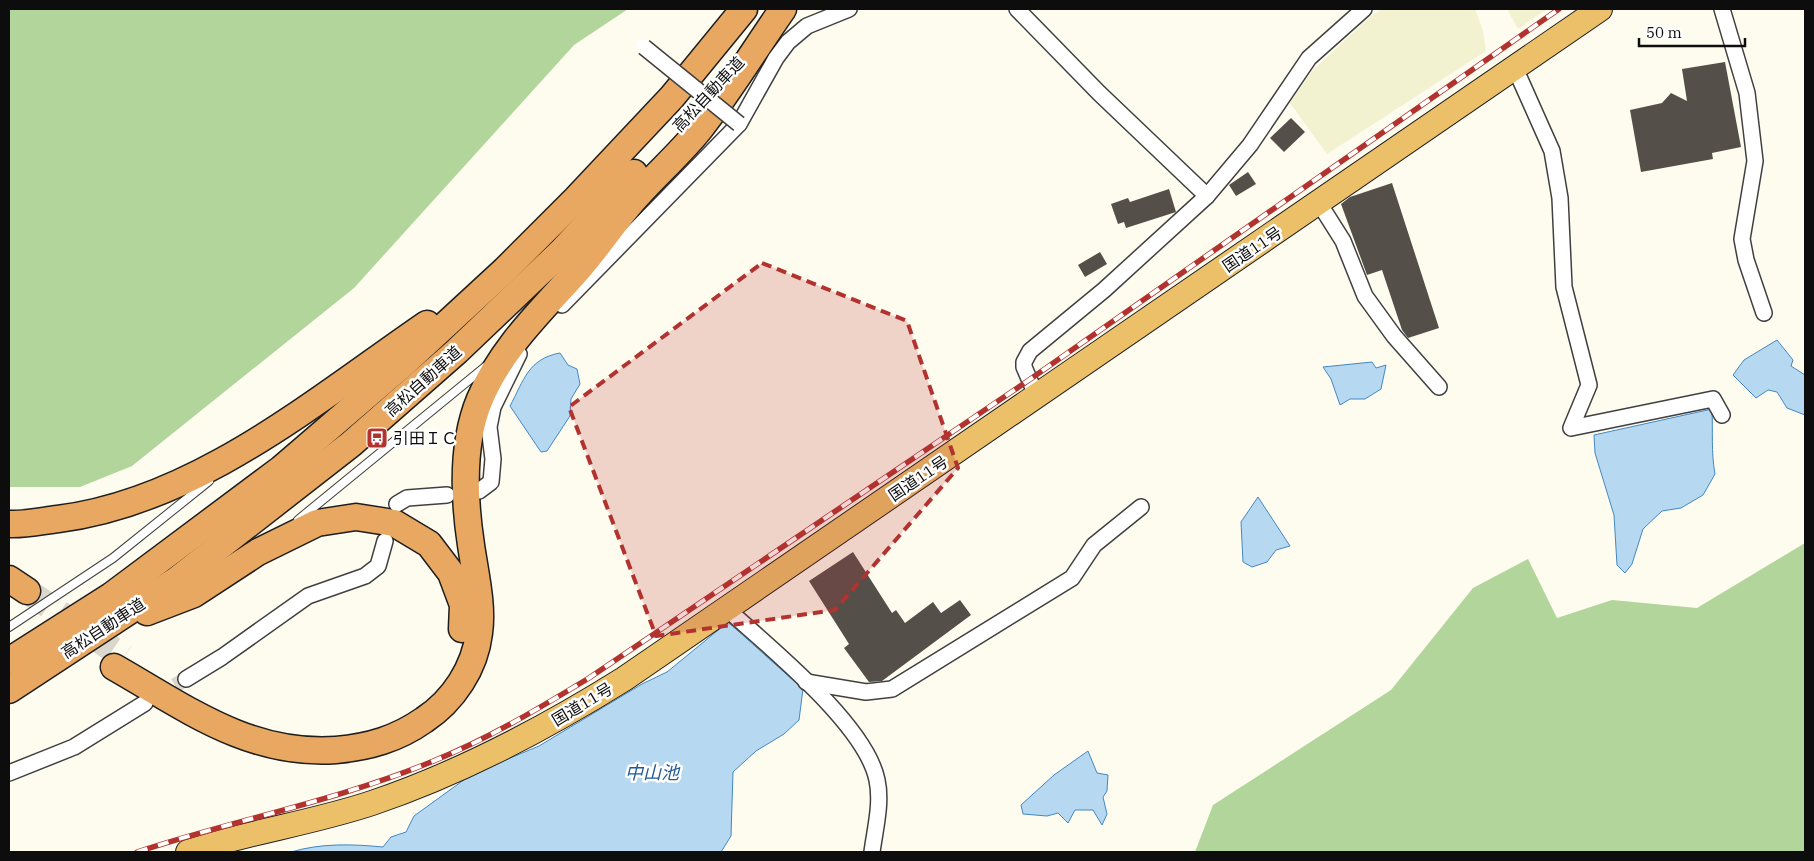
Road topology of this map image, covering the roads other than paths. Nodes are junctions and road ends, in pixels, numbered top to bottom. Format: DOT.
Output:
graph roads {
  1 [pos="744,9"];
  2 [pos="782,9"];
  3 [pos="849,9"];
  4 [pos="1017,9"];
  5 [pos="1364,9"];
  6 [pos="1600,9"];
  7 [pos="1722,9"];
  8 [pos="644,47"];
  9 [pos="1515,68"];
  10 [pos="739,124"];
  11 [pos="1207,196"];
  12 [pos="1319,203"];
  13 [pos="505,270"];
  14 [pos="1764,313"];
  15 [pos="506,350"];
  16 [pos="1439,387"];
  17 [pos="1036,397"];
  18 [pos="1722,415"];
  19 [pos="256,443"];
  20 [pos="479,491"];
  21 [pos="447,495"];
  22 [pos="397,504"];
  23 [pos="1141,507"];
  24 [pos="9,524"];
  25 [pos="385,541"];
  26 [pos="258,552"];
  27 [pos="727,609"];
  28 [pos="9,627"];
  29 [pos="101,630"];
  30 [pos="9,661"];
  31 [pos="186,678"];
  32 [pos="806,682"];
  33 [pos="9,690"];
  34 [pos="146,703"];
  35 [pos="9,773"];
  36 [pos="188,852"];
  37 [pos="872,852"];
  1 -- 13 [label="highway, 高松自動車道"];
  2 -- 15 [label="highway"];
  2 -- 29 [label="highway, 高松自動車道"];
  3 -- 10 [label="street"];
  4 -- 11 [label="street"];
  5 -- 11 [label="street"];
  6 -- 9 [label="highway, 国道11号"];
  7 -- 14 [label="street"];
  8 -- 10 [label="street, bridge"];
  9 -- 12 [label="highway, 国道11号"];
  9 -- 18 [label="street"];
  10 -- 20 [label="street"];
  11 -- 17 [label="street"];
  12 -- 16 [label="street"];
  12 -- 17 [label="highway, 国道11号"];
  13 -- 19 [label="highway"];
  13 -- 30 [label="highway, 高松自動車道"];
  15 -- 26 [label="lane"];
  15 -- 26 [label="highway"];
  17 -- 27 [label="highway, 国道11号"];
  19 -- 24 [label="highway"];
  19 -- 28 [label="lane"];
  21 -- 22 [label="street"];
  23 -- 32 [label="street"];
  25 -- 31 [label="street"];
  26 -- 29 [label="highway"];
  27 -- 32 [label="street"];
  27 -- 36 [label="highway, 国道11号"];
  29 -- 33 [label="highway, 高松自動車道"];
  32 -- 37 [label="street"];
  34 -- 35 [label="street"];
}
